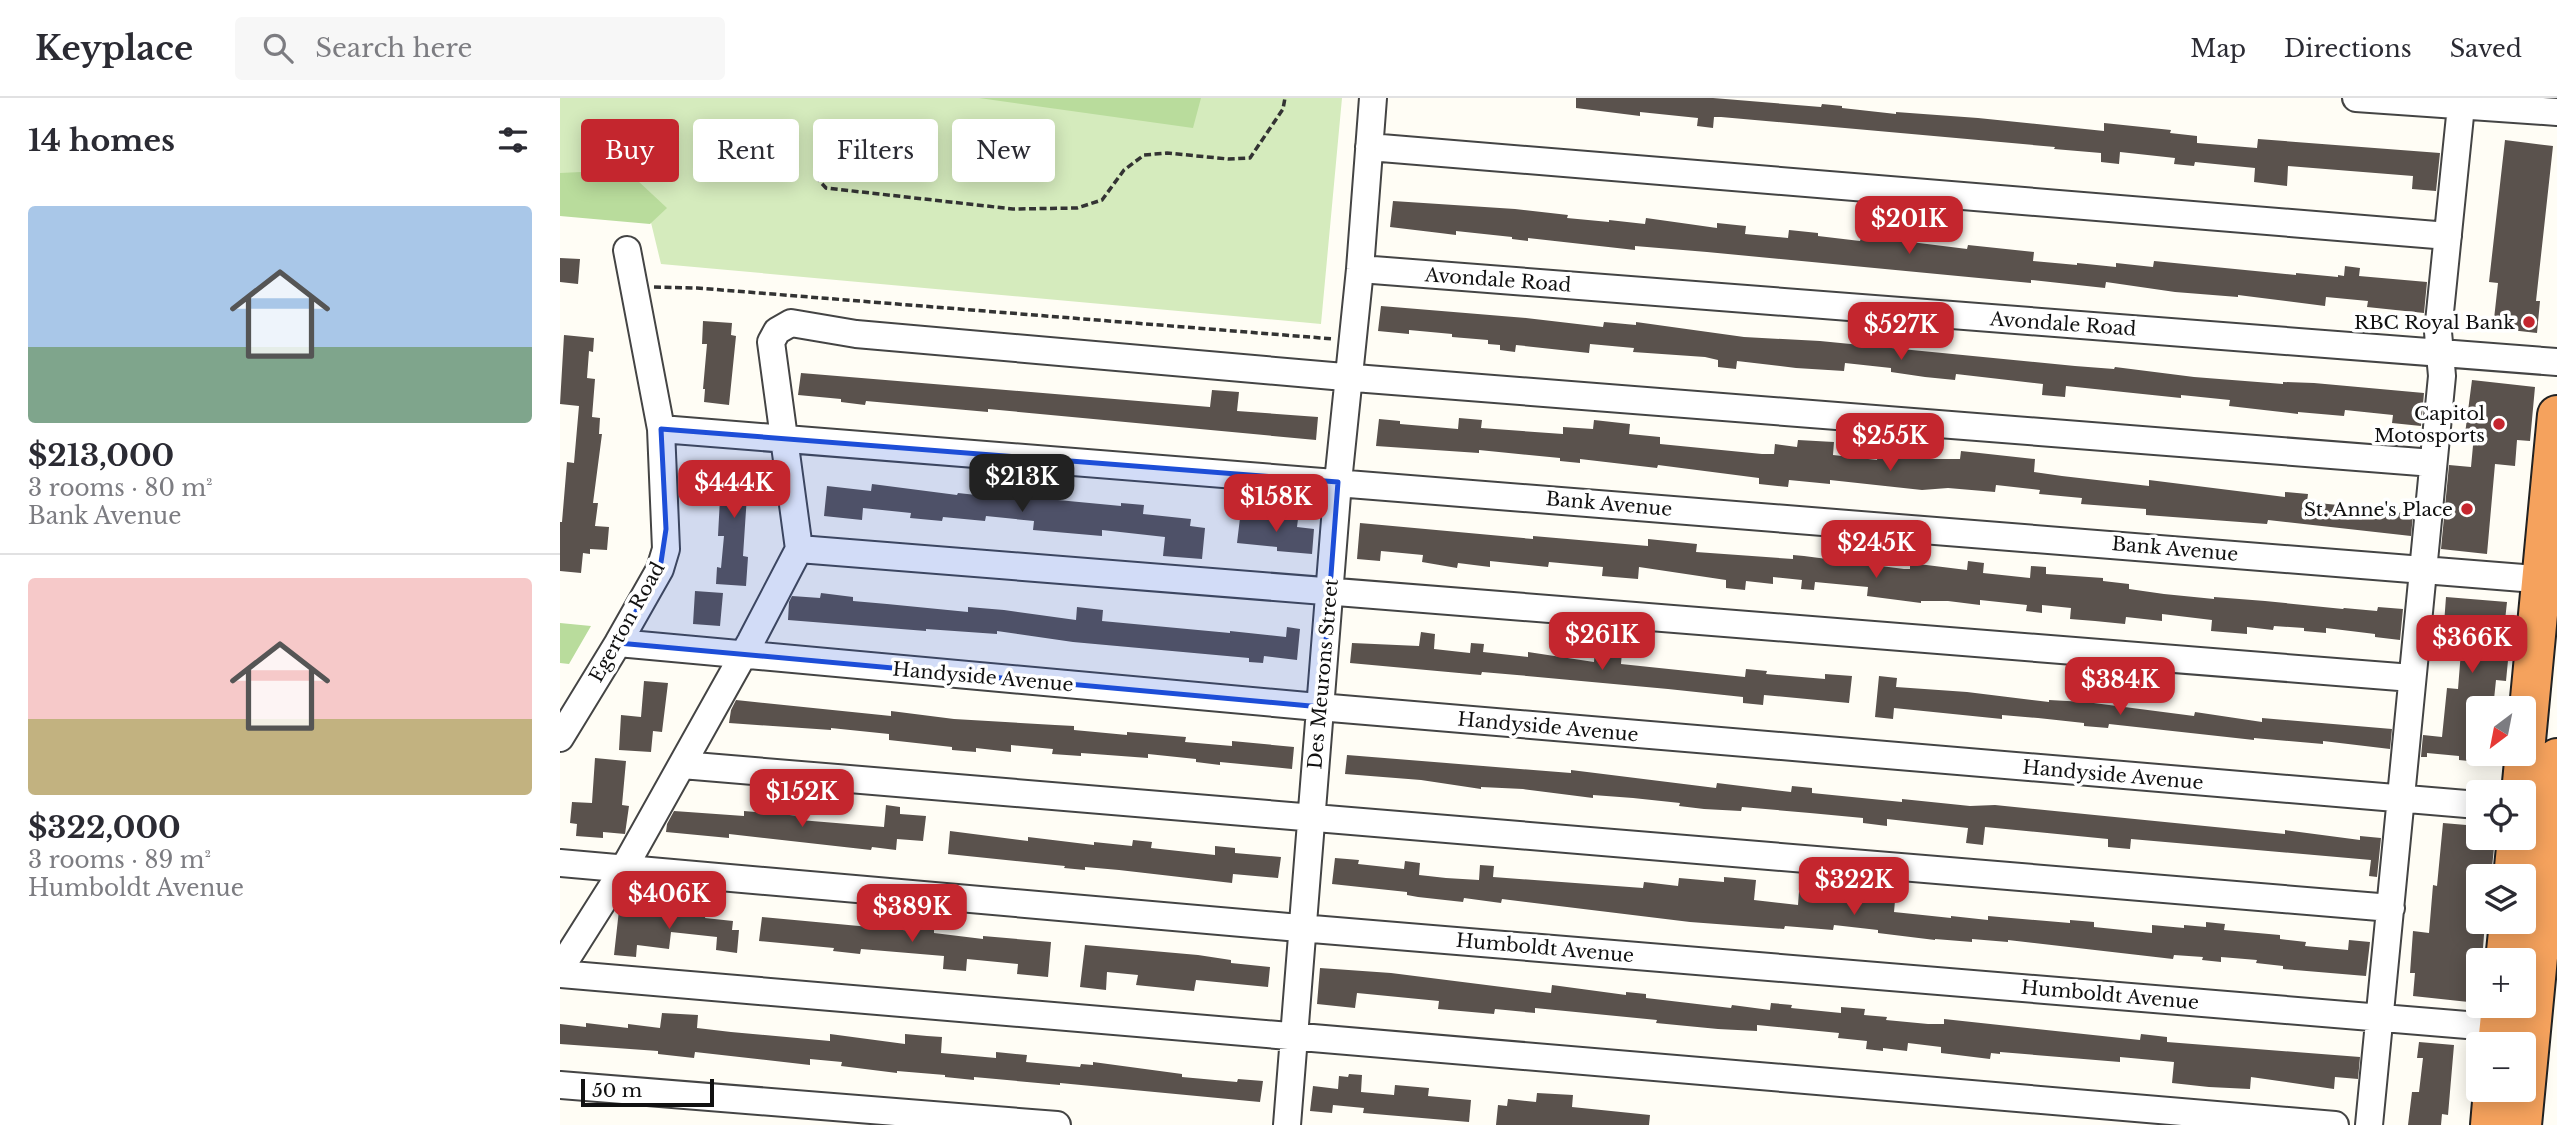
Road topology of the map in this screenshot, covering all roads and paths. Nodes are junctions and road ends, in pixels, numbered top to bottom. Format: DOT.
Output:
graph roads {
  1 [pos="1285,98"];
  2 [pos="1373,98"];
  3 [pos="2356,98"];
  4 [pos="2461,106"];
  5 [pos="2557,112"];
  6 [pos="1369,147"];
  7 [pos="820,182"];
  8 [pos="2448,236"];
  9 [pos="627,250"];
  10 [pos="1360,269"];
  11 [pos="634,287"];
  12 [pos="1352,341"];
  13 [pos="2441,353"];
  14 [pos="2557,362"];
  15 [pos="1349,377"];
  16 [pos="2557,415"];
  17 [pos="661,429"];
  18 [pos="784,439"];
  19 [pos="2433,463"];
  20 [pos="1338,482"];
  21 [pos="2554,482"];
  22 [pos="799,549"];
  23 [pos="2422,569"];
  24 [pos="2549,582"];
  25 [pos="1330,592"];
  26 [pos="618,643"];
  27 [pos="741,655"];
  28 [pos="2412,678"];
  29 [pos="1321,707"];
  30 [pos="560,738"];
  31 [pos="2546,753"];
  32 [pos="682,765"];
  33 [pos="2529,780"];
  34 [pos="2401,799"];
  35 [pos="2466,804"];
  36 [pos="1312,817"];
  37 [pos="560,863"];
  38 [pos="624,868"];
  39 [pos="2391,908"];
  40 [pos="1302,928"];
  41 [pos="2534,948"];
  42 [pos="560,972"];
  43 [pos="2380,1017"];
  44 [pos="2507,1027"];
  45 [pos="1294,1037"];
  46 [pos="560,1085"];
  47 [pos="2492,1102"];
  48 [pos="1057,1125"];
  49 [pos="1287,1125"];
  50 [pos="2335,1125"];
  51 [pos="2369,1125"];
  52 [pos="2490,1125"];
  53 [pos="2522,1125"];
  1 -- 7 [label="path"];
  2 -- 6 [label="street, Des Meurons Street"];
  3 -- 4 [label="street"];
  4 -- 5 [label="street"];
  4 -- 8 [label="street"];
  6 -- 8 [label="street"];
  6 -- 10 [label="street, Des Meurons Street"];
  8 -- 13 [label="street"];
  9 -- 11 [label="street, Egerton Road"];
  10 -- 12 [label="street, Des Meurons Street"];
  10 -- 13 [label="street, Avondale Road"];
  11 -- 12 [label="path"];
  11 -- 17 [label="street, Egerton Road"];
  12 -- 15 [label="street, Des Meurons Street"];
  13 -- 14 [label="street, Avondale Road"];
  13 -- 19 [label="street"];
  15 -- 18 [label="street"];
  15 -- 19 [label="street"];
  15 -- 20 [label="street, Des Meurons Street"];
  16 -- 21 [label="highway"];
  17 -- 18 [label="street, Bank Avenue"];
  17 -- 26 [label="street, Egerton Road"];
  18 -- 20 [label="street, Bank Avenue"];
  18 -- 22 [label="street"];
  19 -- 23 [label="street"];
  20 -- 23 [label="street, Bank Avenue"];
  20 -- 25 [label="street, Des Meurons Street"];
  21 -- 24 [label="highway"];
  22 -- 25 [label="street"];
  22 -- 27 [label="street"];
  23 -- 24 [label="street, Bank Avenue"];
  23 -- 28 [label="street"];
  24 -- 31 [label="highway"];
  25 -- 28 [label="street"];
  25 -- 29 [label="street, Des Meurons Street"];
  26 -- 27 [label="street, Handyside Avenue"];
  26 -- 30 [label="street, Egerton Road"];
  27 -- 29 [label="street, Handyside Avenue"];
  27 -- 32 [label="street"];
  28 -- 34 [label="street"];
  29 -- 34 [label="street, Handyside Avenue"];
  29 -- 36 [label="street, Des Meurons Street"];
  31 -- 33 [label="highway"];
  31 -- 41 [label="highway"];
  32 -- 36 [label="street"];
  32 -- 38 [label="street"];
  34 -- 35 [label="street, Handyside Avenue"];
  34 -- 39 [label="street"];
  36 -- 39 [label="street"];
  36 -- 40 [label="street, Des Meurons Street"];
  37 -- 38 [label="street, Humboldt Avenue"];
  38 -- 40 [label="street, Humboldt Avenue"];
  38 -- 42 [label="street"];
  39 -- 43 [label="street"];
  40 -- 43 [label="street, Humboldt Avenue"];
  40 -- 45 [label="street, Des Meurons Street"];
  42 -- 45 [label="street"];
  43 -- 44 [label="street, Humboldt Avenue"];
  43 -- 51 [label="street"];
  44 -- 53 [label="highway"];
  45 -- 49 [label="street, Des Meurons Street"];
  45 -- 50 [label="street"];
  46 -- 48 [label="street"];
  47 -- 52 [label="highway"];
}
